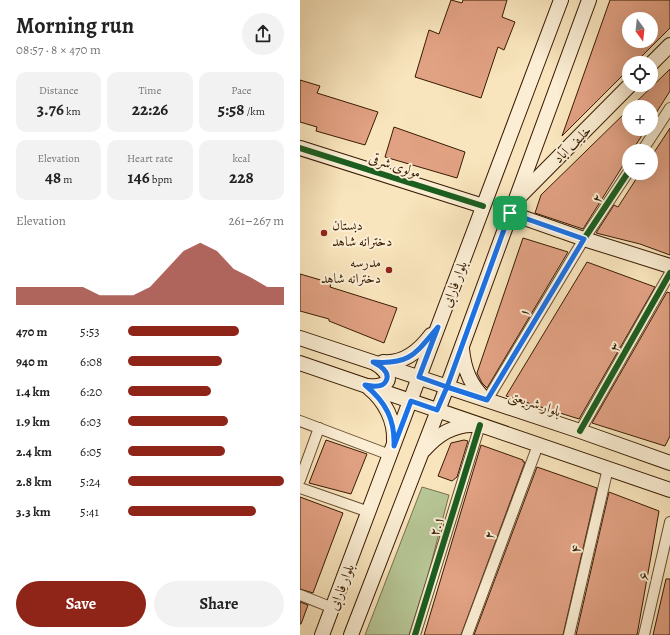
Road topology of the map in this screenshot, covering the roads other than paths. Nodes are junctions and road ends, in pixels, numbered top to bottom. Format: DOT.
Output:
graph roads {
  1 [pos="561,0"];
  2 [pos="589,0"];
  3 [pos="670,45"];
  4 [pos="658,57"];
  5 [pos="623,92"];
  6 [pos="670,108"];
  7 [pos="647,144"];
  8 [pos="300,148"];
  9 [pos="623,180"];
  10 [pos="483,206"];
  11 [pos="512,208"];
  12 [pos="584,239"];
  13 [pos="670,266"];
  14 [pos="670,273"];
  15 [pos="438,327"];
  16 [pos="300,338"];
  17 [pos="462,344"];
  18 [pos="373,362"];
  19 [pos="300,363"];
  20 [pos="419,377"];
  21 [pos="365,385"];
  22 [pos="447,387"];
  23 [pos="487,400"];
  24 [pos="411,401"];
  25 [pos="437,410"];
  26 [pos="300,421"];
  27 [pos="480,425"];
  28 [pos="319,428"];
  29 [pos="580,432"];
  30 [pos="538,445"];
  31 [pos="392,451"];
  32 [pos="421,453"];
  33 [pos="669,461"];
  34 [pos="608,468"];
  35 [pos="300,480"];
  36 [pos="300,488"];
  37 [pos="670,490"];
  38 [pos="369,512"];
  39 [pos="670,522"];
  40 [pos="300,595"];
  41 [pos="333,608"];
  42 [pos="322,635"];
  43 [pos="351,635"];
  44 [pos="414,635"];
  45 [pos="467,635"];
  46 [pos="569,635"];
  47 [pos="644,635"];
  1 -- 10 [label="main road, بلوار فارابی"];
  2 -- 11 [label="main road, بلوار فارابی"];
  3 -- 4 [label="main road"];
  5 -- 11 [label="main road, خلیف آباد"];
  6 -- 7 [label="street"];
  8 -- 10 [label="main road, مولوی شرقی"];
  9 -- 12 [label="street, ۲"];
  10 -- 15 [label="main road, بلوار فارابی"];
  11 -- 12 [label="main road"];
  11 -- 17 [label="main road, بلوار فارابی"];
  12 -- 13 [label="main road"];
  12 -- 23 [label="street, ۱"];
  14 -- 29 [label="street, ۳"];
  15 -- 18 [label="main road"];
  15 -- 20 [label="main road, بلوار فارابی"];
  16 -- 18 [label="main road, بلوار شریعتی"];
  17 -- 22 [label="main road, بلوار فارابی"];
  17 -- 23 [label="main road"];
  18 -- 20 [label="main road, بلوار شریعتی"];
  18 -- 21 [label="main road"];
  19 -- 21 [label="main road"];
  20 -- 22 [label="main road, بلوار شریعتی"];
  20 -- 24 [label="main road, بلوار فارابی"];
  21 -- 24 [label="main road"];
  21 -- 31 [label="main road"];
  22 -- 23 [label="main road, بلوار شریعتی"];
  22 -- 25 [label="main road, بلوار فارابی"];
  23 -- 29 [label="main road, بلوار شریعتی"];
  24 -- 25 [label="main road"];
  24 -- 31 [label="main road, بلوار فارابی"];
  25 -- 27 [label="main road"];
  25 -- 32 [label="main road, بلوار فارابی"];
  26 -- 28 [label="street"];
  27 -- 30 [label="main road"];
  27 -- 32 [label="main road"];
  27 -- 44 [label="street, ۲.۱"];
  28 -- 31 [label="street"];
  28 -- 35 [label="street"];
  29 -- 33 [label="main road, بلوار شریعتی"];
  30 -- 34 [label="main road"];
  30 -- 45 [label="street, ۲"];
  31 -- 38 [label="main road, بلوار فارابی"];
  32 -- 43 [label="main road, بلوار فارابی"];
  34 -- 37 [label="main road"];
  34 -- 46 [label="street, ۴"];
  36 -- 38 [label="street"];
  38 -- 41 [label="main road, بلوار فارابی"];
  39 -- 47 [label="street, ۶"];
  40 -- 41 [label="street"];
  41 -- 42 [label="main road, بلوار فارابی"];
}
